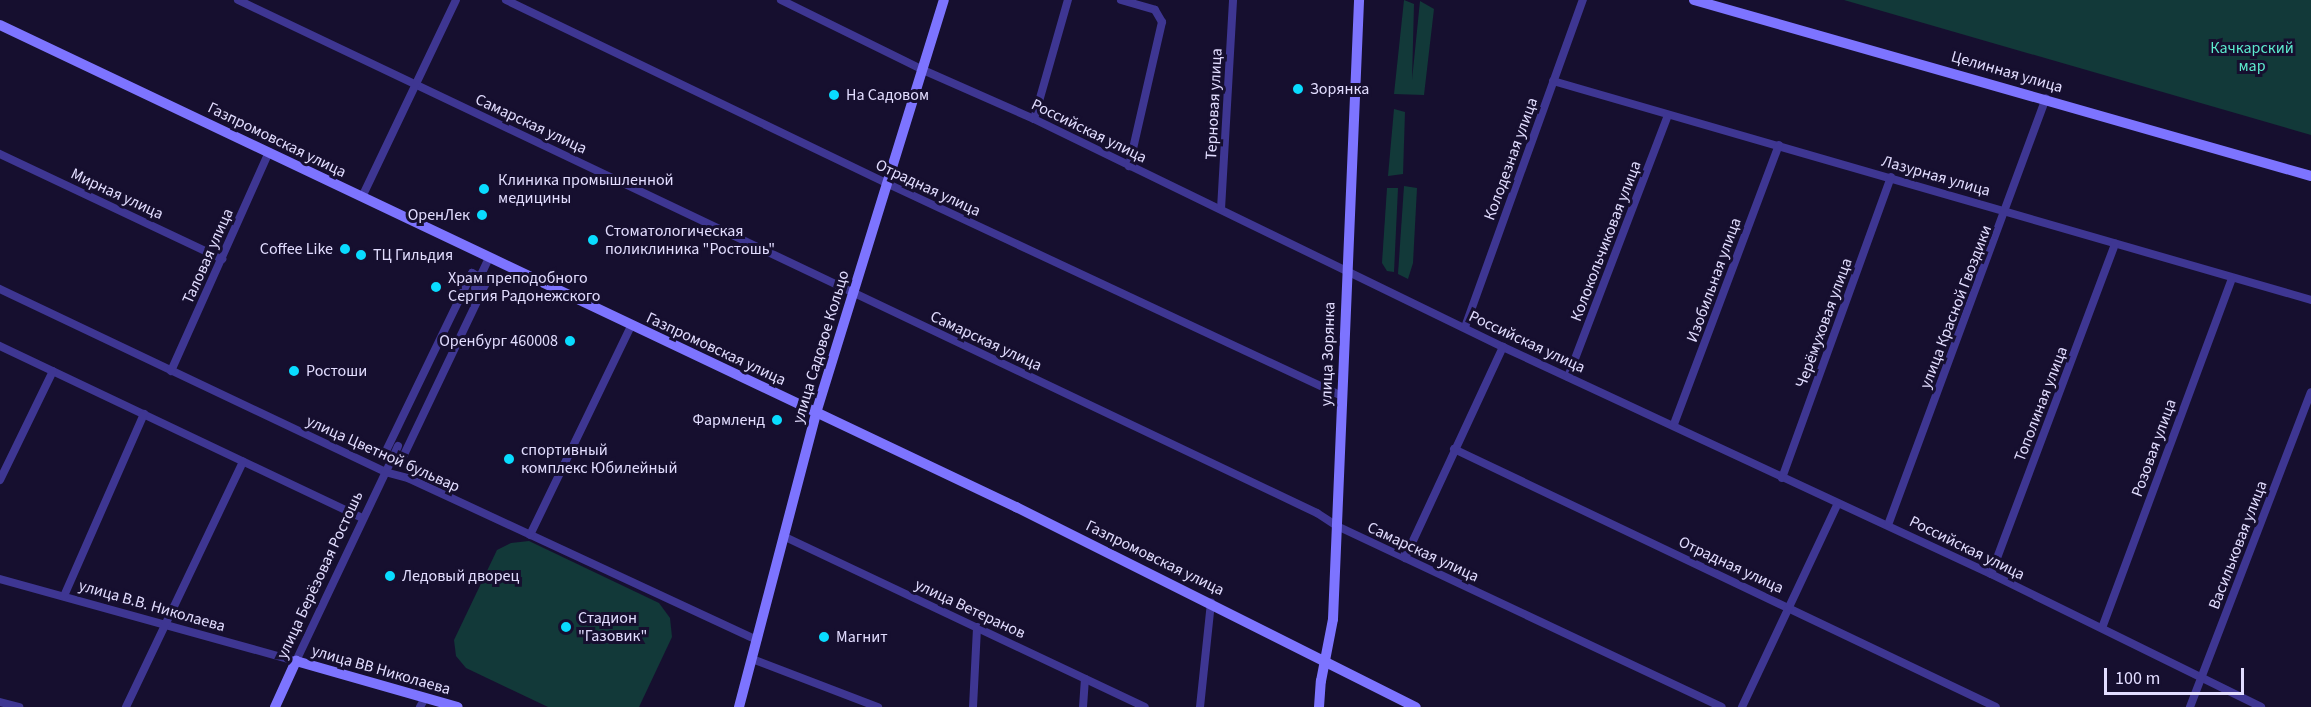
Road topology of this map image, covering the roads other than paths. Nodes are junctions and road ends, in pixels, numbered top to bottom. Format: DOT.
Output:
graph roads {
  1 [pos="238,0"];
  2 [pos="456,0"];
  3 [pos="506,0"];
  4 [pos="781,0"];
  5 [pos="944,0"];
  6 [pos="1068,0"];
  7 [pos="1121,0"];
  8 [pos="1233,0"];
  9 [pos="1359,0"];
  10 [pos="1583,0"];
  11 [pos="1694,0"];
  12 [pos="0,25"];
  13 [pos="923,70"];
  14 [pos="1553,81"];
  15 [pos="417,85"];
  16 [pos="2046,98"];
  17 [pos="1668,115"];
  18 [pos="1034,119"];
  19 [pos="1779,145"];
  20 [pos="269,152"];
  21 [pos="0,154"];
  22 [pos="1129,166"];
  23 [pos="2311,176"];
  24 [pos="1891,177"];
  25 [pos="886,183"];
  26 [pos="362,197"];
  27 [pos="1221,209"];
  28 [pos="2007,211"];
  29 [pos="2115,244"];
  30 [pos="489,258"];
  31 [pos="222,259"];
  32 [pos="1346,271"];
  33 [pos="480,277"];
  34 [pos="2232,278"];
  35 [pos="475,287"];
  36 [pos="0,289"];
  37 [pos="855,293"];
  38 [pos="2311,300"];
  39 [pos="452,316"];
  40 [pos="467,323"];
  41 [pos="631,326"];
  42 [pos="1465,327"];
  43 [pos="443,333"];
  44 [pos="458,340"];
  45 [pos="0,346"];
  46 [pos="1503,347"];
  47 [pos="435,351"];
  48 [pos="450,358"];
  49 [pos="53,371"];
  50 [pos="171,371"];
  51 [pos="424,373"];
  52 [pos="1568,377"];
  53 [pos="439,380"];
  54 [pos="415,392"];
  55 [pos="2311,392"];
  56 [pos="1342,396"];
  57 [pos="430,399"];
  58 [pos="406,409"];
  59 [pos="816,413"];
  60 [pos="144,414"];
  61 [pos="422,417"];
  62 [pos="1674,424"];
  63 [pos="398,446"];
  64 [pos="1454,448"];
  65 [pos="393,457"];
  66 [pos="243,462"];
  67 [pos="385,472"];
  68 [pos="1782,478"];
  69 [pos="0,479"];
  70 [pos="1838,503"];
  71 [pos="363,518"];
  72 [pos="1888,525"];
  73 [pos="1336,526"];
  74 [pos="530,535"];
  75 [pos="783,536"];
  76 [pos="1405,558"];
  77 [pos="1991,574"];
  78 [pos="0,579"];
  79 [pos="64,596"];
  80 [pos="1211,603"];
  81 [pos="1788,607"];
  82 [pos="165,624"];
  83 [pos="977,627"];
  84 [pos="2102,628"];
  85 [pos="757,640"];
  86 [pos="752,659"];
  87 [pos="1325,660"];
  88 [pos="296,661"];
  89 [pos="2202,678"];
  90 [pos="1085,679"];
  91 [pos="0,702"];
  92 [pos="423,702"];
  93 [pos="20,707"];
  94 [pos="126,707"];
  95 [pos="275,707"];
  96 [pos="458,707"];
  97 [pos="739,707"];
  98 [pos="878,707"];
  99 [pos="973,707"];
  100 [pos="1083,707"];
  101 [pos="1145,707"];
  102 [pos="1200,707"];
  103 [pos="1319,707"];
  104 [pos="1416,707"];
  105 [pos="1721,707"];
  106 [pos="1742,707"];
  107 [pos="1996,707"];
  108 [pos="2190,707"];
  109 [pos="2261,707"];
  1 -- 15 [label="street, Самарская улица"];
  2 -- 15 [label="street"];
  3 -- 25 [label="street, Отрадная улица"];
  4 -- 13 [label="street, Российская улица"];
  5 -- 13 [label="street, улица Садовое Кольцо"];
  6 -- 18 [label="street"];
  7 -- 22 [label="street"];
  8 -- 27 [label="street, Терновая улица"];
  9 -- 32 [label="street, улица Зорянка"];
  10 -- 14 [label="street, Колодезная улица"];
  11 -- 16 [label="street, Целинная улица"];
  12 -- 20 [label="street, Газпромовская улица"];
  13 -- 18 [label="street, Российская улица"];
  13 -- 25 [label="street, улица Садовое Кольцо"];
  14 -- 17 [label="street, Лазурная улица"];
  14 -- 42 [label="street, Колодезная улица"];
  15 -- 26 [label="street"];
  15 -- 37 [label="street, Самарская улица"];
  16 -- 23 [label="street, Целинная улица"];
  16 -- 28 [label="street, улица Красной Гвоздики"];
  17 -- 19 [label="street, Лазурная улица"];
  17 -- 52 [label="street, Колокольчиковая улица"];
  18 -- 22 [label="street, Российская улица"];
  19 -- 24 [label="street, Лазурная улица"];
  19 -- 62 [label="street, Изобильная улица"];
  20 -- 26 [label="street, Газпромовская улица"];
  20 -- 31 [label="street, Таловая улица"];
  21 -- 31 [label="street, Мирная улица"];
  22 -- 27 [label="street, Российская улица"];
  24 -- 28 [label="street, Лазурная улица"];
  24 -- 68 [label="street, Черёмуховая улица"];
  25 -- 37 [label="street, улица Садовое Кольцо"];
  25 -- 56 [label="street, Отрадная улица"];
  26 -- 30 [label="street, Газпромовская улица"];
  27 -- 32 [label="street, Российская улица"];
  28 -- 29 [label="street, Лазурная улица"];
  28 -- 72 [label="street, улица Красной Гвоздики"];
  29 -- 34 [label="street, Лазурная улица"];
  29 -- 77 [label="street, Тополиная улица"];
  30 -- 33 [label="street"];
  30 -- 41 [label="street, Газпромовская улица"];
  31 -- 50 [label="street, Таловая улица"];
  32 -- 42 [label="street, Российская улица"];
  32 -- 56 [label="street, улица Зорянка"];
  33 -- 35 [label="street"];
  33 -- 35 [label="street"];
  34 -- 38 [label="street, Лазурная улица"];
  34 -- 84 [label="street, Розовая улица"];
  35 -- 39 [label="street"];
  35 -- 40 [label="street"];
  36 -- 50 [label="street, улица Цветной бульвар"];
  37 -- 59 [label="street, улица Садовое Кольцо"];
  37 -- 73 [label="street, Самарская улица"];
  39 -- 40 [label="street"];
  39 -- 43 [label="street"];
  40 -- 44 [label="street"];
  41 -- 59 [label="street, Газпромовская улица"];
  41 -- 74 [label="street"];
  42 -- 46 [label="street, Российская улица"];
  43 -- 44 [label="street"];
  43 -- 47 [label="street"];
  44 -- 48 [label="street"];
  45 -- 49 [label="street"];
  46 -- 52 [label="street, Российская улица"];
  46 -- 64 [label="street"];
  47 -- 48 [label="street"];
  47 -- 51 [label="street"];
  48 -- 53 [label="street"];
  49 -- 60 [label="street"];
  49 -- 69 [label="street"];
  50 -- 67 [label="street, улица Цветной бульвар"];
  51 -- 53 [label="street"];
  51 -- 54 [label="street"];
  52 -- 62 [label="street, Российская улица"];
  53 -- 57 [label="street"];
  54 -- 57 [label="street"];
  54 -- 58 [label="street"];
  55 -- 89 [label="street, Васильковая улица"];
  56 -- 73 [label="street, улица Зорянка"];
  57 -- 61 [label="street"];
  58 -- 61 [label="street"];
  58 -- 63 [label="street"];
  59 -- 75 [label="street, улица Садовое Кольцо"];
  59 -- 80 [label="street, Газпромовская улица"];
  60 -- 66 [label="street"];
  60 -- 79 [label="street"];
  61 -- 63 [label="street"];
  62 -- 68 [label="street, Российская улица"];
  63 -- 65 [label="street"];
  63 -- 65 [label="street"];
  64 -- 76 [label="street"];
  64 -- 81 [label="street, Отрадная улица"];
  65 -- 67 [label="street, улица Берёзовая Ростошь"];
  66 -- 71 [label="street"];
  66 -- 82 [label="street"];
  67 -- 71 [label="street, улица Берёзовая Ростошь"];
  67 -- 74 [label="street, улица Цветной бульвар"];
  68 -- 70 [label="street, Российская улица"];
  70 -- 72 [label="street, Российская улица"];
  70 -- 81 [label="street"];
  71 -- 88 [label="street, улица Берёзовая Ростошь"];
  72 -- 77 [label="street, Российская улица"];
  73 -- 76 [label="street, Самарская улица"];
  73 -- 87 [label="street, улица Зорянка"];
  74 -- 85 [label="street, улица Цветной бульвар"];
  75 -- 83 [label="street, улица Ветеранов"];
  75 -- 85 [label="street, улица Садовое Кольцо"];
  76 -- 105 [label="street, Самарская улица"];
  77 -- 84 [label="street, Российская улица"];
  78 -- 79 [label="street, улица В.В. Николаева"];
  79 -- 82 [label="street, улица В.В. Николаева"];
  80 -- 87 [label="street, Газпромовская улица"];
  80 -- 102 [label="street"];
  81 -- 106 [label="street"];
  81 -- 107 [label="street, Отрадная улица"];
  82 -- 88 [label="street, улица В.В. Николаева"];
  82 -- 94 [label="street"];
  83 -- 90 [label="street, улица Ветеранов"];
  83 -- 99 [label="street"];
  84 -- 89 [label="street, Российская улица"];
  85 -- 86 [label="street, улица Садовое Кольцо"];
  86 -- 97 [label="street, улица Садовое Кольцо"];
  86 -- 98 [label="street"];
  87 -- 103 [label="street, улица Зорянка"];
  87 -- 104 [label="street, Газпромовская улица"];
  88 -- 92 [label="street, улица ВВ Николаева"];
  88 -- 95 [label="street, улица Берёзовая Ростошь"];
  89 -- 108 [label="street, Васильковая улица"];
  89 -- 109 [label="street, Российская улица"];
  90 -- 100 [label="street"];
  90 -- 101 [label="street, улица Ветеранов"];
  91 -- 93 [label="street"];
  92 -- 96 [label="street, улица ВВ Николаева"];
}
